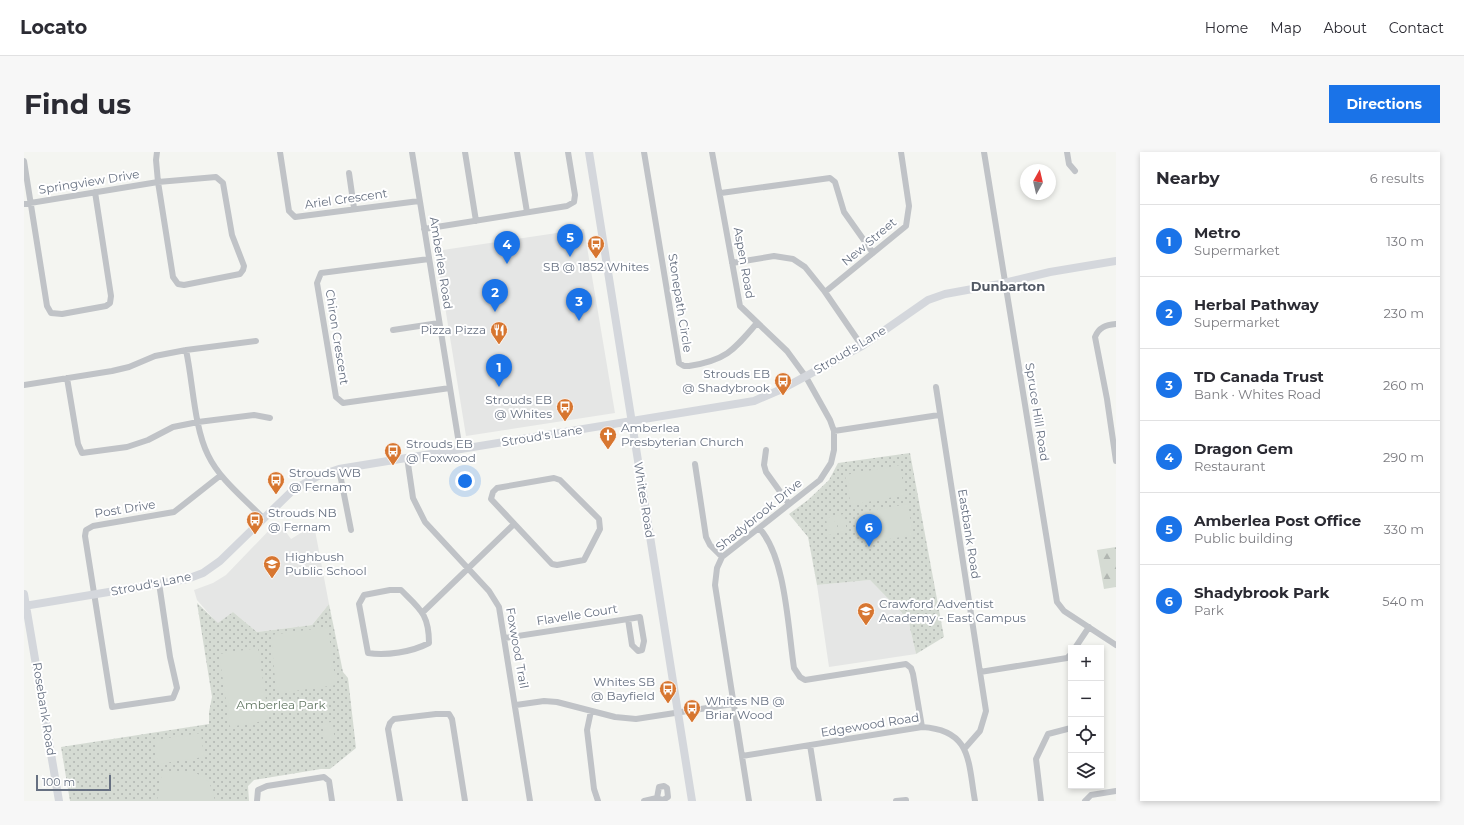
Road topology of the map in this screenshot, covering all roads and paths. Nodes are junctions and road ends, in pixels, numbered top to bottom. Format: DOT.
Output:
graph roads {
  1 [pos="157,152"];
  2 [pos="280,152"];
  3 [pos="412,152"];
  4 [pos="465,152"];
  5 [pos="517,152"];
  6 [pos="568,152"];
  7 [pos="589,152"];
  8 [pos="644,152"];
  9 [pos="712,152"];
  10 [pos="900,152"];
  11 [pos="984,152"];
  12 [pos="1067,152"];
  13 [pos="24,161"];
  14 [pos="1075,171"];
  15 [pos="349,173"];
  16 [pos="158,182"];
  17 [pos="95,192"];
  18 [pos="721,193"];
  19 [pos="419,201"];
  20 [pos="27,203"];
  21 [pos="354,208"];
  22 [pos="527,212"];
  23 [pos="476,221"];
  24 [pos="424,229"];
  25 [pos="873,253"];
  26 [pos="429,259"];
  27 [pos="1116,261"];
  28 [pos="732,263"];
  29 [pos="1005,283"];
  30 [pos="825,292"];
  31 [pos="439,323"];
  32 [pos="757,323"];
  33 [pos="1116,324"];
  34 [pos="392,330"];
  35 [pos="256,341"];
  36 [pos="862,346"];
  37 [pos="186,350"];
  38 [pos="806,377"];
  39 [pos="68,378"];
  40 [pos="24,386"];
  41 [pos="450,388"];
  42 [pos="936,388"];
  43 [pos="939,415"];
  44 [pos="270,418"];
  45 [pos="632,421"];
  46 [pos="198,422"];
  47 [pos="834,431"];
  48 [pos="460,450"];
  49 [pos="766,450"];
  50 [pos="407,457"];
  51 [pos="1116,461"];
  52 [pos="695,464"];
  53 [pos="339,469"];
  54 [pos="221,474"];
  55 [pos="789,504"];
  56 [pos="263,518"];
  57 [pos="514,524"];
  58 [pos="759,528"];
  59 [pos="351,530"];
  60 [pos="722,557"];
  61 [pos="468,567"];
  62 [pos="159,583"];
  63 [pos="24,594"];
  64 [pos="94,595"];
  65 [pos="25,606"];
  66 [pos="423,612"];
  67 [pos="628,618"];
  68 [pos="1089,627"];
  69 [pos="505,638"];
  70 [pos="1077,645"];
  71 [pos="1116,645"];
  72 [pos="1068,657"];
  73 [pos="980,672"];
  74 [pos="733,704"];
  75 [pos="516,705"];
  76 [pos="591,711"];
  77 [pos="679,713"];
  78 [pos="922,727"];
  79 [pos="1068,729"];
  80 [pos="810,745"];
  81 [pos="965,748"];
  82 [pos="742,756"];
  83 [pos="1116,791"];
  84 [pos="657,798"];
  85 [pos="906,800"];
  86 [pos="59,801"];
  87 [pos="257,801"];
  88 [pos="332,801"];
  89 [pos="400,801"];
  90 [pos="465,801"];
  91 [pos="530,801"];
  92 [pos="598,801"];
  93 [pos="644,801"];
  94 [pos="692,801"];
  95 [pos="749,801"];
  96 [pos="819,801"];
  97 [pos="896,801"];
  98 [pos="975,801"];
  99 [pos="1042,801"];
  100 [pos="1085,801"];
  1 -- 16 [label="street"];
  2 -- 21 [label="street, Ariel Crescent"];
  3 -- 19 [label="street, Amberlea Road"];
  4 -- 23 [label="street"];
  5 -- 22 [label="street"];
  6 -- 22 [label="street"];
  7 -- 45 [label="street, Whites Road"];
  8 -- 32 [label="street, Stonepath Circle"];
  9 -- 18 [label="street, Aspen Road"];
  10 -- 25 [label="street, New Street"];
  11 -- 29 [label="street, Spruce Hill Road"];
  12 -- 14 [label="street"];
  13 -- 20 [label="street"];
  15 -- 21 [label="street"];
  16 -- 16 [label="street, Springview Drive"];
  16 -- 17 [label="street, Springview Drive"];
  17 -- 20 [label="street, Springview Drive"];
  17 -- 20 [label="street"];
  18 -- 25 [label="street"];
  18 -- 28 [label="street, Aspen Road"];
  19 -- 21 [label="street, Ariel Crescent"];
  19 -- 24 [label="street, Amberlea Road"];
  22 -- 23 [label="street"];
  23 -- 24 [label="street"];
  24 -- 26 [label="street, Amberlea Road"];
  25 -- 30 [label="street, New Street"];
  26 -- 31 [label="street, Amberlea Road"];
  26 -- 41 [label="street, Chiron Crescent"];
  27 -- 29 [label="street, Stroud's Lane"];
  28 -- 30 [label="street"];
  28 -- 32 [label="street, Aspen Road"];
  29 -- 36 [label="street, Stroud's Lane"];
  29 -- 68 [label="street, Spruce Hill Road"];
  30 -- 36 [label="street"];
  31 -- 34 [label="street"];
  31 -- 41 [label="street, Amberlea Road"];
  32 -- 38 [label="street, Aspen Road"];
  33 -- 51 [label="street"];
  35 -- 37 [label="street"];
  36 -- 38 [label="street, Stroud's Lane"];
  37 -- 39 [label="street"];
  37 -- 46 [label="street"];
  38 -- 45 [label="street, Stroud's Lane"];
  38 -- 47 [label="street, Shadybrook Drive"];
  39 -- 40 [label="street"];
  39 -- 46 [label="street"];
  41 -- 48 [label="street, Amberlea Road"];
  42 -- 43 [label="street, Eastbank Road"];
  43 -- 47 [label="street"];
  43 -- 73 [label="street, Eastbank Road"];
  44 -- 46 [label="street"];
  45 -- 48 [label="street, Stroud's Lane"];
  45 -- 77 [label="street, Whites Road"];
  46 -- 54 [label="street"];
  47 -- 55 [label="street, Shadybrook Drive"];
  48 -- 50 [label="street, Stroud's Lane"];
  49 -- 55 [label="street"];
  50 -- 53 [label="street, Stroud's Lane"];
  50 -- 61 [label="street, Foxwood Trail"];
  52 -- 60 [label="street"];
  53 -- 56 [label="street, Stroud's Lane"];
  53 -- 59 [label="street"];
  54 -- 56 [label="street"];
  54 -- 64 [label="street, Post Drive"];
  55 -- 58 [label="street, Shadybrook Drive"];
  56 -- 62 [label="street, Stroud's Lane"];
  57 -- 57 [label="street"];
  57 -- 61 [label="street"];
  58 -- 60 [label="street, Shadybrook Drive"];
  58 -- 78 [label="street"];
  60 -- 74 [label="street, Shadybrook Drive"];
  61 -- 66 [label="street"];
  61 -- 69 [label="street, Foxwood Trail"];
  62 -- 64 [label="street, Stroud's Lane"];
  62 -- 64 [label="street"];
  63 -- 65 [label="street, Rosebank Road"];
  64 -- 65 [label="street, Stroud's Lane"];
  65 -- 86 [label="street, Rosebank Road"];
  66 -- 66 [label="street"];
  67 -- 67 [label="street, Flavelle Court"];
  67 -- 69 [label="street, Flavelle Court"];
  68 -- 70 [label="street"];
  68 -- 71 [label="street, Spruce Hill Road"];
  69 -- 75 [label="street, Foxwood Trail"];
  72 -- 73 [label="street"];
  73 -- 81 [label="street, Eastbank Road"];
  74 -- 77 [label="street"];
  74 -- 82 [label="street, Shadybrook Drive"];
  75 -- 76 [label="street"];
  75 -- 91 [label="street, Foxwood Trail"];
  76 -- 77 [label="street"];
  76 -- 92 [label="street"];
  77 -- 94 [label="street, Whites Road"];
  78 -- 80 [label="street, Edgewood Road"];
  78 -- 81 [label="street, Edgewood Road"];
  79 -- 99 [label="street"];
  80 -- 82 [label="street, Edgewood Road"];
  80 -- 96 [label="street"];
  81 -- 98 [label="street"];
  82 -- 95 [label="street, Shadybrook Drive"];
  83 -- 100 [label="street"];
  84 -- 93 [label="street"];
  85 -- 97 [label="street"];
  87 -- 88 [label="street"];
  89 -- 90 [label="street"];
}
